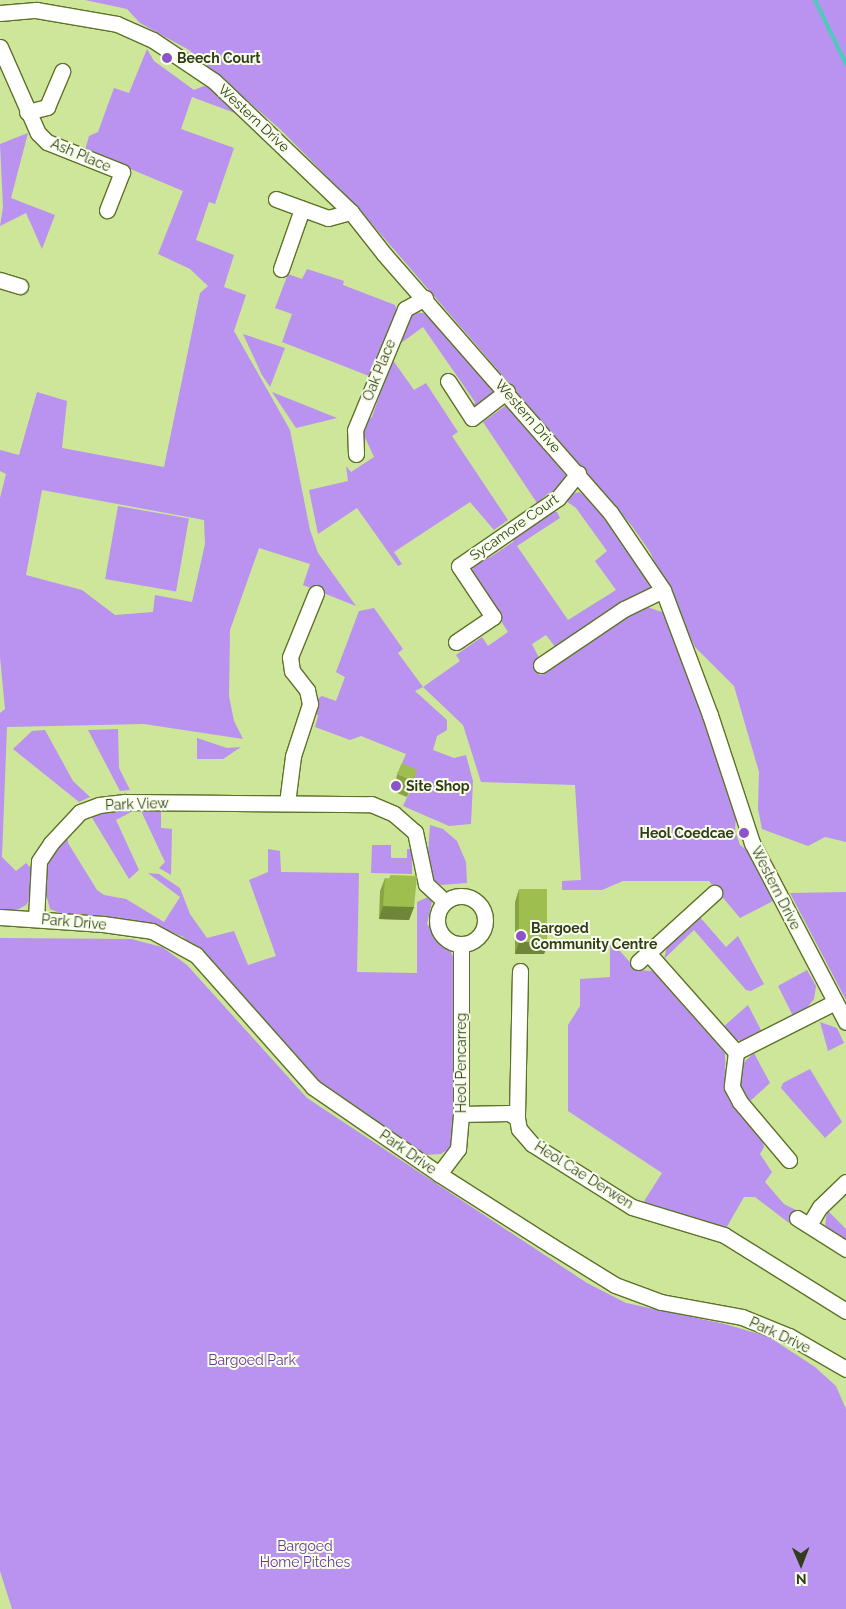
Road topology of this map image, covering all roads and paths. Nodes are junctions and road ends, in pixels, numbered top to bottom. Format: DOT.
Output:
graph roads {
  1 [pos="0,13"];
  2 [pos="0,46"];
  3 [pos="62,71"];
  4 [pos="28,112"];
  5 [pos="276,199"];
  6 [pos="302,209"];
  7 [pos="107,210"];
  8 [pos="351,212"];
  9 [pos="281,269"];
  10 [pos="0,280"];
  11 [pos="20,286"];
  12 [pos="424,298"];
  13 [pos="448,382"];
  14 [pos="507,391"];
  15 [pos="356,454"];
  16 [pos="578,473"];
  17 [pos="663,590"];
  18 [pos="316,593"];
  19 [pos="456,642"];
  20 [pos="541,664"];
  21 [pos="287,803"];
  22 [pos="714,893"];
  23 [pos="445,902"];
  24 [pos="0,917"];
  25 [pos="36,919"];
  26 [pos="461,945"];
  27 [pos="520,971"];
  28 [pos="835,1002"];
  29 [pos="846,1022"];
  30 [pos="736,1052"];
  31 [pos="461,1114"];
  32 [pos="517,1118"];
  33 [pos="789,1160"];
  34 [pos="439,1174"];
  35 [pos="846,1182"];
  36 [pos="846,1249"];
  37 [pos="846,1311"];
  38 [pos="846,1369"];
  1 -- 8 [label="street, Western Drive"];
  2 -- 4 [label="street, Ash Place"];
  3 -- 4 [label="street"];
  4 -- 7 [label="street, Ash Place"];
  5 -- 6 [label="street"];
  6 -- 8 [label="street"];
  6 -- 9 [label="street"];
  8 -- 12 [label="street, Western Drive"];
  10 -- 11 [label="street"];
  12 -- 14 [label="street, Western Drive"];
  12 -- 15 [label="street, Oak Place"];
  13 -- 14 [label="street"];
  14 -- 16 [label="street, Western Drive"];
  16 -- 17 [label="street, Western Drive"];
  16 -- 19 [label="street, Sycamore Court"];
  17 -- 20 [label="street"];
  17 -- 28 [label="street, Western Drive"];
  18 -- 21 [label="street"];
  21 -- 23 [label="street, Park View"];
  21 -- 25 [label="street, Park View"];
  22 -- 30 [label="street"];
  23 -- 26 [label="street"];
  23 -- 26 [label="street"];
  24 -- 25 [label="street, Park Drive"];
  25 -- 34 [label="street, Park Drive"];
  26 -- 31 [label="street, Heol Pencarreg"];
  27 -- 32 [label="street, Heol Cae Derwen"];
  28 -- 29 [label="street, Western Drive"];
  28 -- 30 [label="street"];
  30 -- 33 [label="street"];
  31 -- 32 [label="street"];
  31 -- 34 [label="street, Heol Pencarreg"];
  32 -- 37 [label="street, Heol Cae Derwen"];
  34 -- 38 [label="street, Park Drive"];
  35 -- 36 [label="street"];
}
